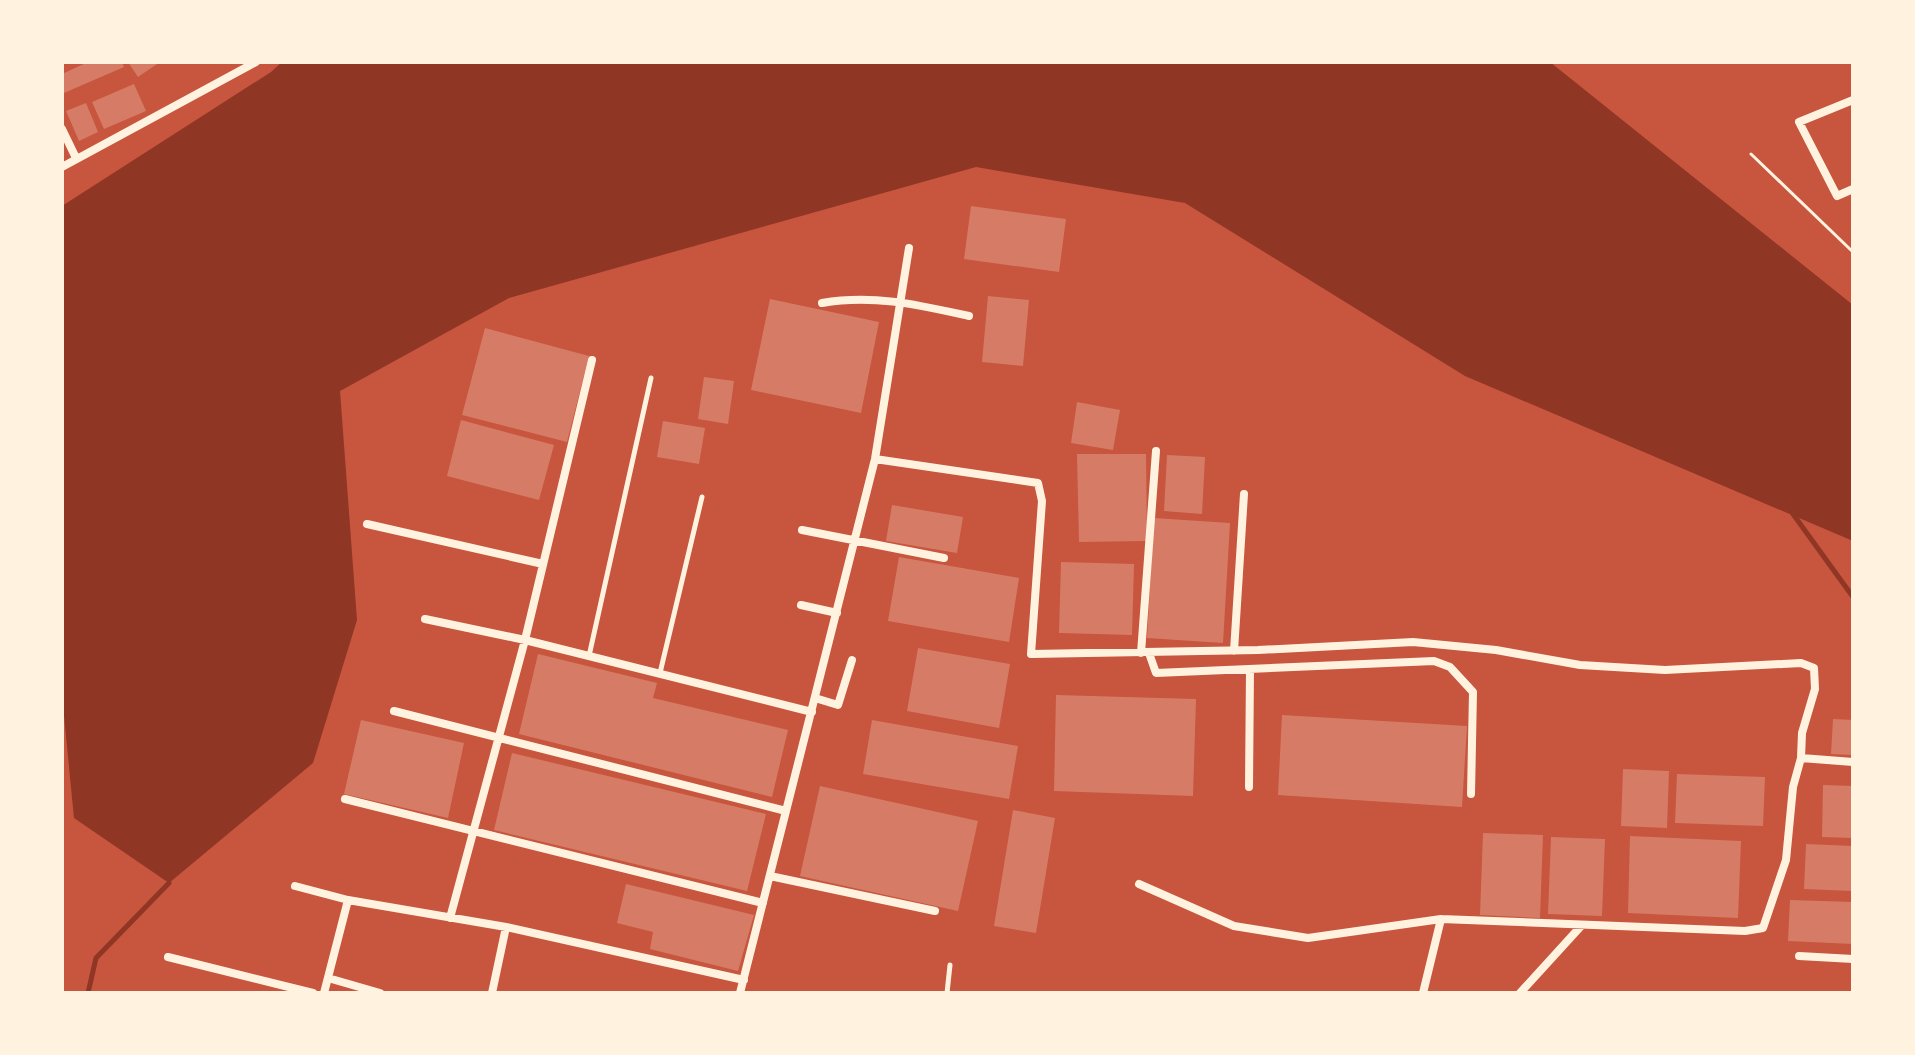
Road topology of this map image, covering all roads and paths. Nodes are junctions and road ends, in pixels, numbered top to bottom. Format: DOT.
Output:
graph roads {
  1 [pos="256,62"];
  2 [pos="1853,100"];
  3 [pos="62,129"];
  4 [pos="1751,154"];
  5 [pos="76,158"];
  6 [pos="62,167"];
  7 [pos="1853,189"];
  8 [pos="909,248"];
  9 [pos="1853,252"];
  10 [pos="900,301"];
  11 [pos="822,303"];
  12 [pos="969,316"];
  13 [pos="592,360"];
  14 [pos="651,378"];
  15 [pos="1156,451"];
  16 [pos="875,459"];
  17 [pos="1244,494"];
  18 [pos="702,497"];
  19 [pos="367,524"];
  20 [pos="802,530"];
  21 [pos="855,540"];
  22 [pos="944,558"];
  23 [pos="543,564"];
  24 [pos="801,605"];
  25 [pos="837,613"];
  26 [pos="425,619"];
  27 [pos="525,640"];
  28 [pos="1234,651"];
  29 [pos="1145,653"];
  30 [pos="589,656"];
  31 [pos="852,660"];
  32 [pos="1250,669"];
  33 [pos="660,673"];
  34 [pos="815,698"];
  35 [pos="394,711"];
  36 [pos="812,712"];
  37 [pos="498,740"];
  38 [pos="1801,758"];
  39 [pos="1853,762"];
  40 [pos="1249,787"];
  41 [pos="1471,794"];
  42 [pos="345,799"];
  43 [pos="786,811"];
  44 [pos="473,833"];
  45 [pos="770,876"];
  46 [pos="1139,884"];
  47 [pos="295,886"];
  48 [pos="348,900"];
  49 [pos="763,903"];
  50 [pos="935,911"];
  51 [pos="450,918"];
  52 [pos="1441,919"];
  53 [pos="1582,925"];
  54 [pos="506,927"];
  55 [pos="1799,956"];
  56 [pos="168,957"];
  57 [pos="1853,959"];
  58 [pos="950,965"];
  59 [pos="328,978"];
  60 [pos="744,980"];
  61 [pos="313,993"];
  62 [pos="324,993"];
  63 [pos="380,993"];
  64 [pos="492,993"];
  65 [pos="740,993"];
  66 [pos="947,993"];
  67 [pos="1423,993"];
  68 [pos="1520,993"];
  1 -- 5 [label="street"];
  2 -- 7 [label="street"];
  3 -- 5 [label="street"];
  4 -- 9 [label="path"];
  5 -- 6 [label="street"];
  8 -- 10 [label="street"];
  10 -- 11 [label="street"];
  10 -- 12 [label="street"];
  10 -- 16 [label="street"];
  13 -- 23 [label="street"];
  14 -- 30 [label="lane"];
  15 -- 29 [label="street"];
  16 -- 21 [label="street"];
  16 -- 29 [label="street"];
  17 -- 28 [label="street"];
  18 -- 33 [label="lane"];
  19 -- 23 [label="street"];
  20 -- 21 [label="street"];
  21 -- 22 [label="street"];
  21 -- 25 [label="street"];
  23 -- 27 [label="street"];
  24 -- 25 [label="street"];
  25 -- 34 [label="street"];
  26 -- 27 [label="street"];
  27 -- 30 [label="street"];
  27 -- 37 [label="street"];
  28 -- 29 [label="street"];
  28 -- 38 [label="street"];
  29 -- 32 [label="street"];
  30 -- 33 [label="street"];
  31 -- 34 [label="street"];
  32 -- 40 [label="street"];
  32 -- 41 [label="street"];
  33 -- 36 [label="street"];
  34 -- 36 [label="street"];
  35 -- 37 [label="street"];
  36 -- 43 [label="street"];
  37 -- 43 [label="street"];
  37 -- 44 [label="street"];
  38 -- 39 [label="street"];
  38 -- 53 [label="street"];
  42 -- 44 [label="street"];
  43 -- 45 [label="street"];
  44 -- 49 [label="street"];
  44 -- 51 [label="street"];
  45 -- 49 [label="street"];
  45 -- 50 [label="street"];
  46 -- 52 [label="street"];
  47 -- 48 [label="street"];
  48 -- 51 [label="street"];
  48 -- 59 [label="street"];
  49 -- 60 [label="street"];
  51 -- 54 [label="street"];
  52 -- 53 [label="street"];
  52 -- 67 [label="street"];
  53 -- 68 [label="street"];
  54 -- 60 [label="street"];
  54 -- 64 [label="street"];
  55 -- 57 [label="street"];
  56 -- 61 [label="street"];
  58 -- 66 [label="lane"];
  59 -- 62 [label="street"];
  59 -- 63 [label="street"];
  60 -- 65 [label="street"];
}
